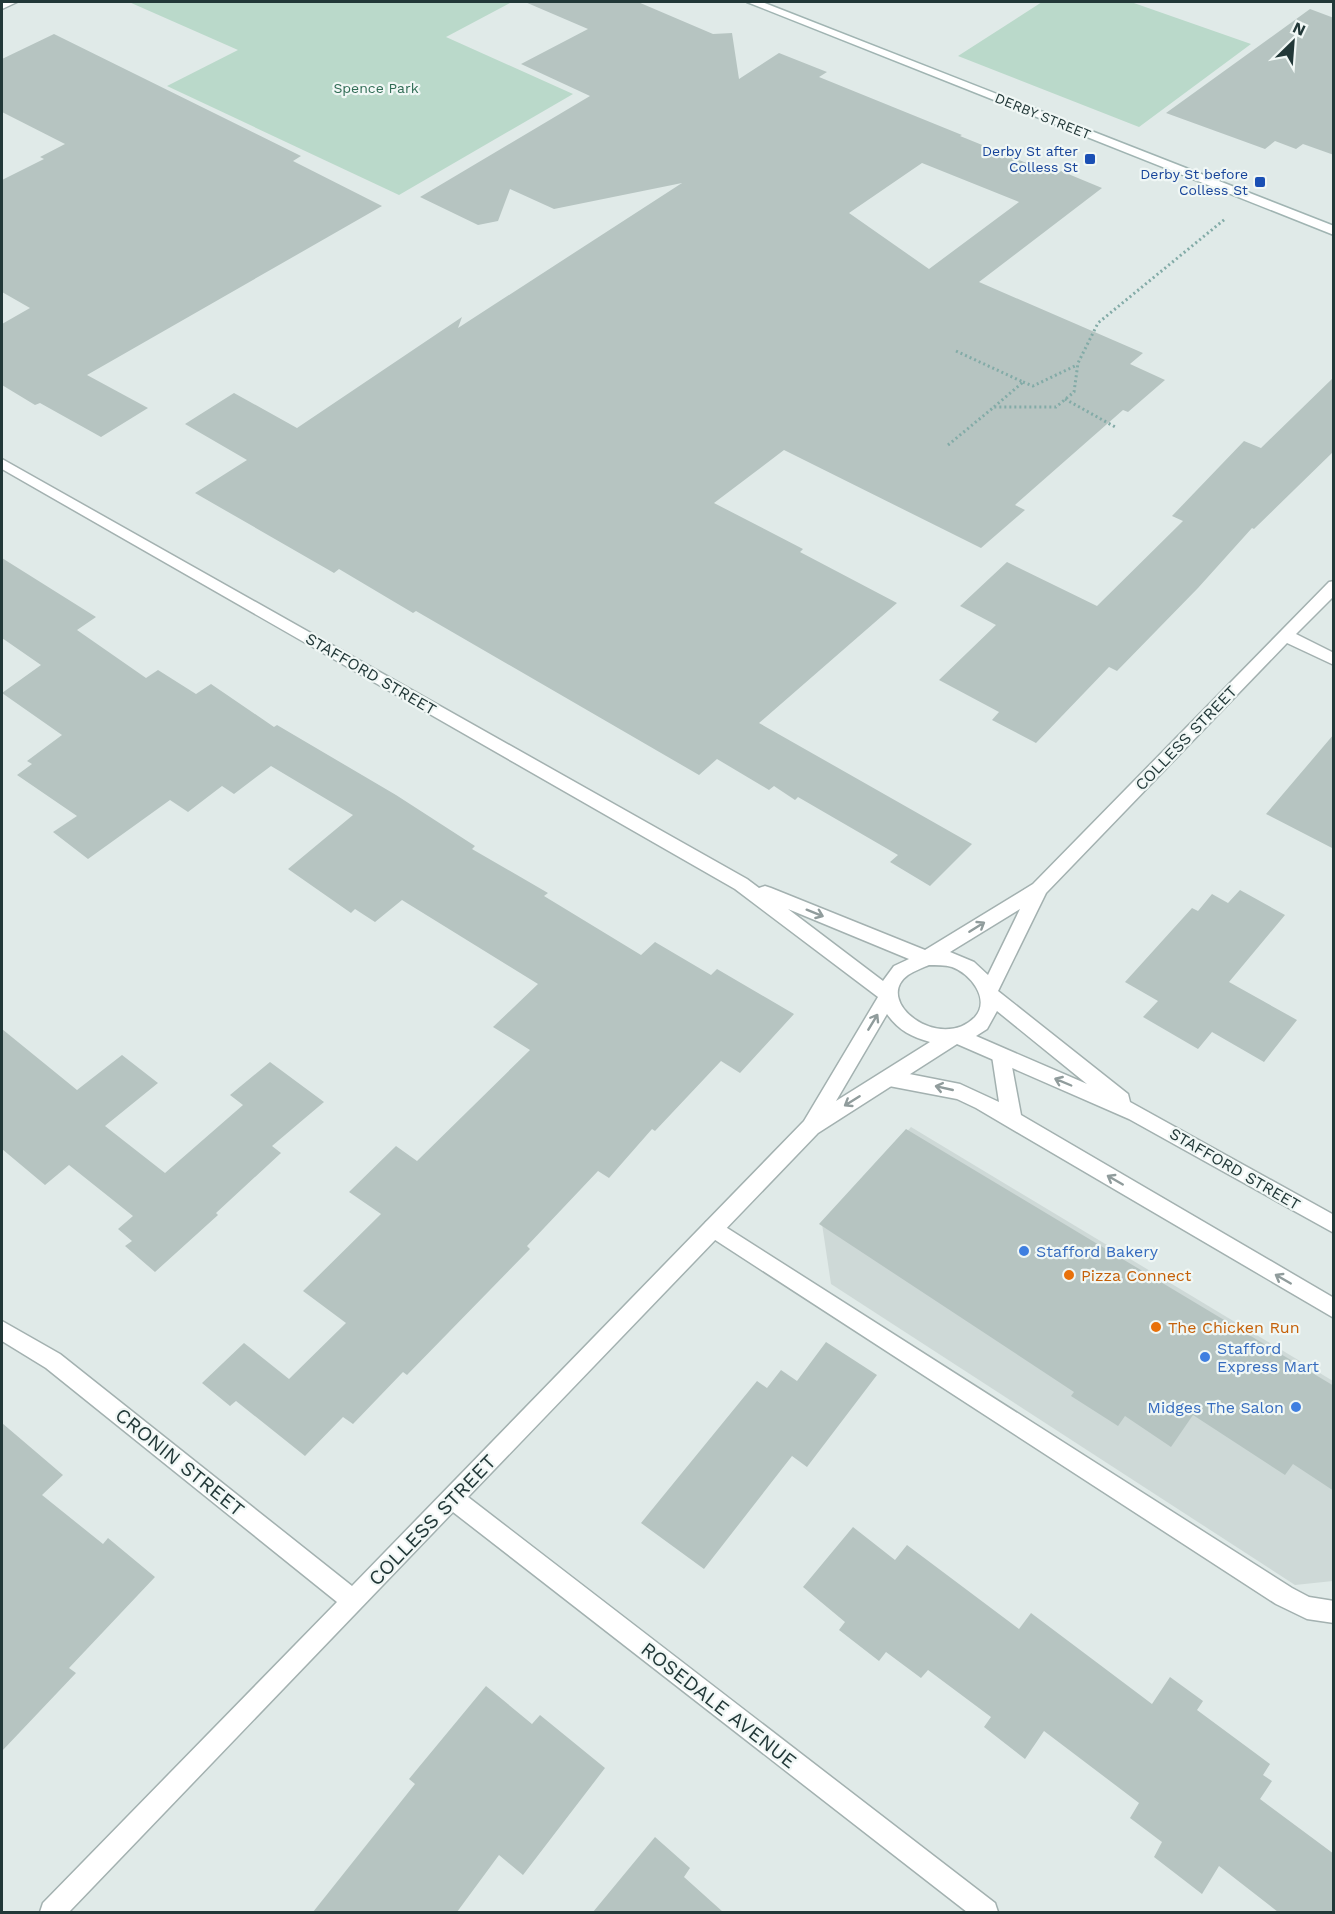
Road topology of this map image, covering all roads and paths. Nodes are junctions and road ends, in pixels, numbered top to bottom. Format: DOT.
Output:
graph roads {
  1 [pos="11,2"];
  2 [pos="753,2"];
  3 [pos="2,6"];
  4 [pos="1228,216"];
  5 [pos="1334,231"];
  6 [pos="956,351"];
  7 [pos="1077,365"];
  8 [pos="1023,382"];
  9 [pos="1065,399"];
  10 [pos="994,407"];
  11 [pos="1117,428"];
  12 [pos="948,445"];
  13 [pos="2,464"];
  14 [pos="1334,586"];
  15 [pos="1286,636"];
  16 [pos="1334,660"];
  17 [pos="741,884"];
  18 [pos="1039,889"];
  19 [pos="927,958"];
  20 [pos="989,993"];
  21 [pos="888,995"];
  22 [pos="956,1036"];
  23 [pos="1002,1056"];
  24 [pos="890,1078"];
  25 [pos="1136,1113"];
  26 [pos="1012,1120"];
  27 [pos="812,1127"];
  28 [pos="1334,1225"];
  29 [pos="714,1228"];
  30 [pos="1334,1309"];
  31 [pos="2,1330"];
  32 [pos="453,1498"];
  33 [pos="354,1601"];
  34 [pos="1334,1612"];
  35 [pos="52,1912"];
  36 [pos="986,1912"];
  1 -- 3 [label="street"];
  2 -- 5 [label="street, DERBY STREET"];
  4 -- 7 [label="path"];
  6 -- 8 [label="path"];
  7 -- 8 [label="path"];
  7 -- 9 [label="path"];
  8 -- 10 [label="path"];
  9 -- 10 [label="path"];
  9 -- 11 [label="path"];
  10 -- 12 [label="path"];
  13 -- 17 [label="street, STAFFORD STREET"];
  14 -- 15 [label="street, COLLESS STREET"];
  15 -- 16 [label="street"];
  15 -- 18 [label="street, COLLESS STREET"];
  17 -- 19 [label="street, STAFFORD STREET, one-way"];
  17 -- 21 [label="street, STAFFORD STREET"];
  19 -- 18 [label="street, COLLESS STREET, one-way"];
  18 -- 20 [label="street, COLLESS STREET"];
  19 -- 20 [label="street"];
  19 -- 21 [label="street"];
  20 -- 22 [label="street"];
  20 -- 25 [label="street, STAFFORD STREET"];
  21 -- 22 [label="street"];
  27 -- 21 [label="street, COLLESS STREET, one-way"];
  22 -- 23 [label="street, STAFFORD STREET"];
  22 -- 24 [label="street, COLLESS STREET"];
  25 -- 23 [label="street, STAFFORD STREET, one-way"];
  23 -- 26 [label="street"];
  26 -- 24 [label="street, one-way"];
  24 -- 27 [label="street, COLLESS STREET, one-way"];
  25 -- 28 [label="street, STAFFORD STREET"];
  30 -- 26 [label="street, one-way"];
  27 -- 29 [label="street, COLLESS STREET"];
  29 -- 32 [label="street, COLLESS STREET"];
  29 -- 34 [label="street"];
  31 -- 33 [label="street, CRONIN STREET"];
  32 -- 33 [label="street, COLLESS STREET"];
  32 -- 36 [label="street, ROSEDALE AVENUE"];
  33 -- 35 [label="street, COLLESS STREET"];
}
